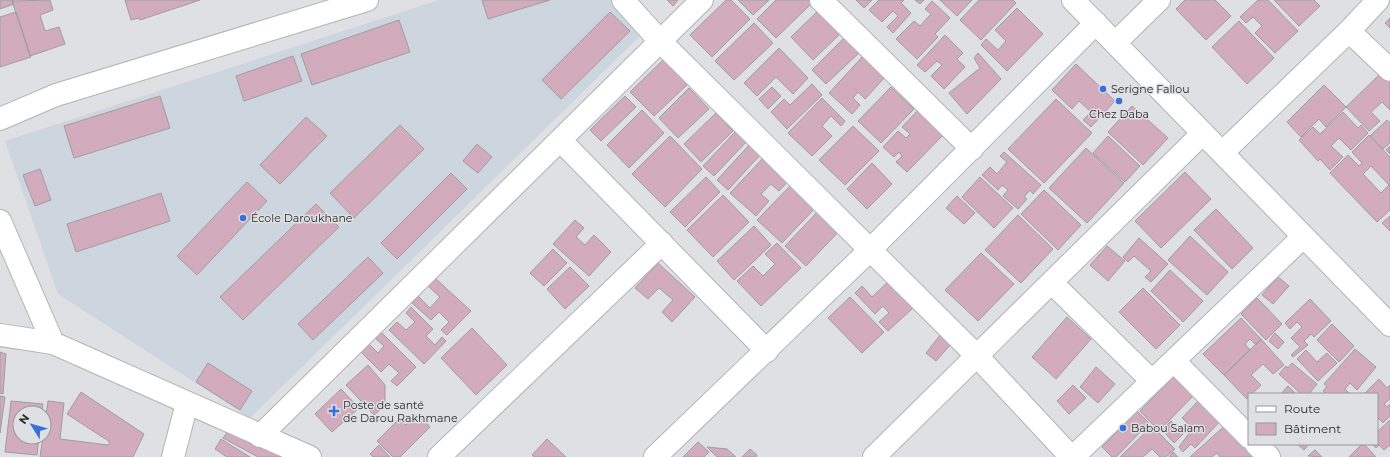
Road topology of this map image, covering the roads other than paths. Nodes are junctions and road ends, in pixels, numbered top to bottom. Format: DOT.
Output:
graph roads {
  1 [pos="367,0"];
  2 [pos="623,0"];
  3 [pos="702,0"];
  4 [pos="822,0"];
  5 [pos="1073,0"];
  6 [pos="1159,0"];
  7 [pos="1378,0"];
  8 [pos="1096,24"];
  9 [pos="1349,31"];
  10 [pos="661,42"];
  11 [pos="1114,43"];
  12 [pos="1390,70"];
  13 [pos="0,119"];
  14 [pos="1203,133"];
  15 [pos="560,140"];
  16 [pos="972,149"];
  17 [pos="1222,153"];
  18 [pos="0,221"];
  19 [pos="1303,237"];
  20 [pos="662,243"];
  21 [pos="871,249"];
  22 [pos="1052,283"];
  23 [pos="1390,325"];
  24 [pos="0,335"];
  25 [pos="58,346"];
  26 [pos="767,351"];
  27 [pos="977,356"];
  28 [pos="1174,361"];
  29 [pos="1152,381"];
  30 [pos="187,403"];
  31 [pos="260,436"];
  32 [pos="1248,436"];
  33 [pos="1257,445"];
  34 [pos="173,457"];
  35 [pos="310,457"];
  36 [pos="439,457"];
  37 [pos="655,457"];
  38 [pos="874,457"];
  39 [pos="1072,457"];
  40 [pos="1269,457"];
  1 -- 13 [label="street"];
  2 -- 10 [label="street"];
  3 -- 10 [label="street"];
  4 -- 16 [label="street"];
  5 -- 8 [label="street"];
  6 -- 11 [label="street"];
  7 -- 9 [label="street"];
  8 -- 11 [label="street"];
  8 -- 16 [label="street"];
  9 -- 12 [label="street"];
  9 -- 17 [label="street"];
  10 -- 15 [label="street"];
  10 -- 21 [label="street"];
  11 -- 14 [label="street"];
  14 -- 17 [label="street"];
  14 -- 22 [label="street"];
  15 -- 20 [label="street"];
  15 -- 31 [label="street"];
  16 -- 21 [label="street"];
  17 -- 19 [label="street"];
  18 -- 25 [label="street"];
  19 -- 23 [label="street"];
  19 -- 28 [label="street"];
  20 -- 26 [label="street"];
  20 -- 36 [label="street"];
  21 -- 26 [label="street"];
  21 -- 27 [label="street"];
  22 -- 27 [label="street"];
  22 -- 29 [label="street"];
  24 -- 25 [label="street"];
  25 -- 30 [label="street"];
  26 -- 37 [label="street"];
  27 -- 38 [label="street"];
  27 -- 39 [label="street"];
  28 -- 29 [label="street"];
  28 -- 32 [label="street"];
  29 -- 39 [label="street"];
  30 -- 31 [label="street"];
  30 -- 34 [label="street"];
  31 -- 35 [label="street"];
  33 -- 40 [label="street"];
}
